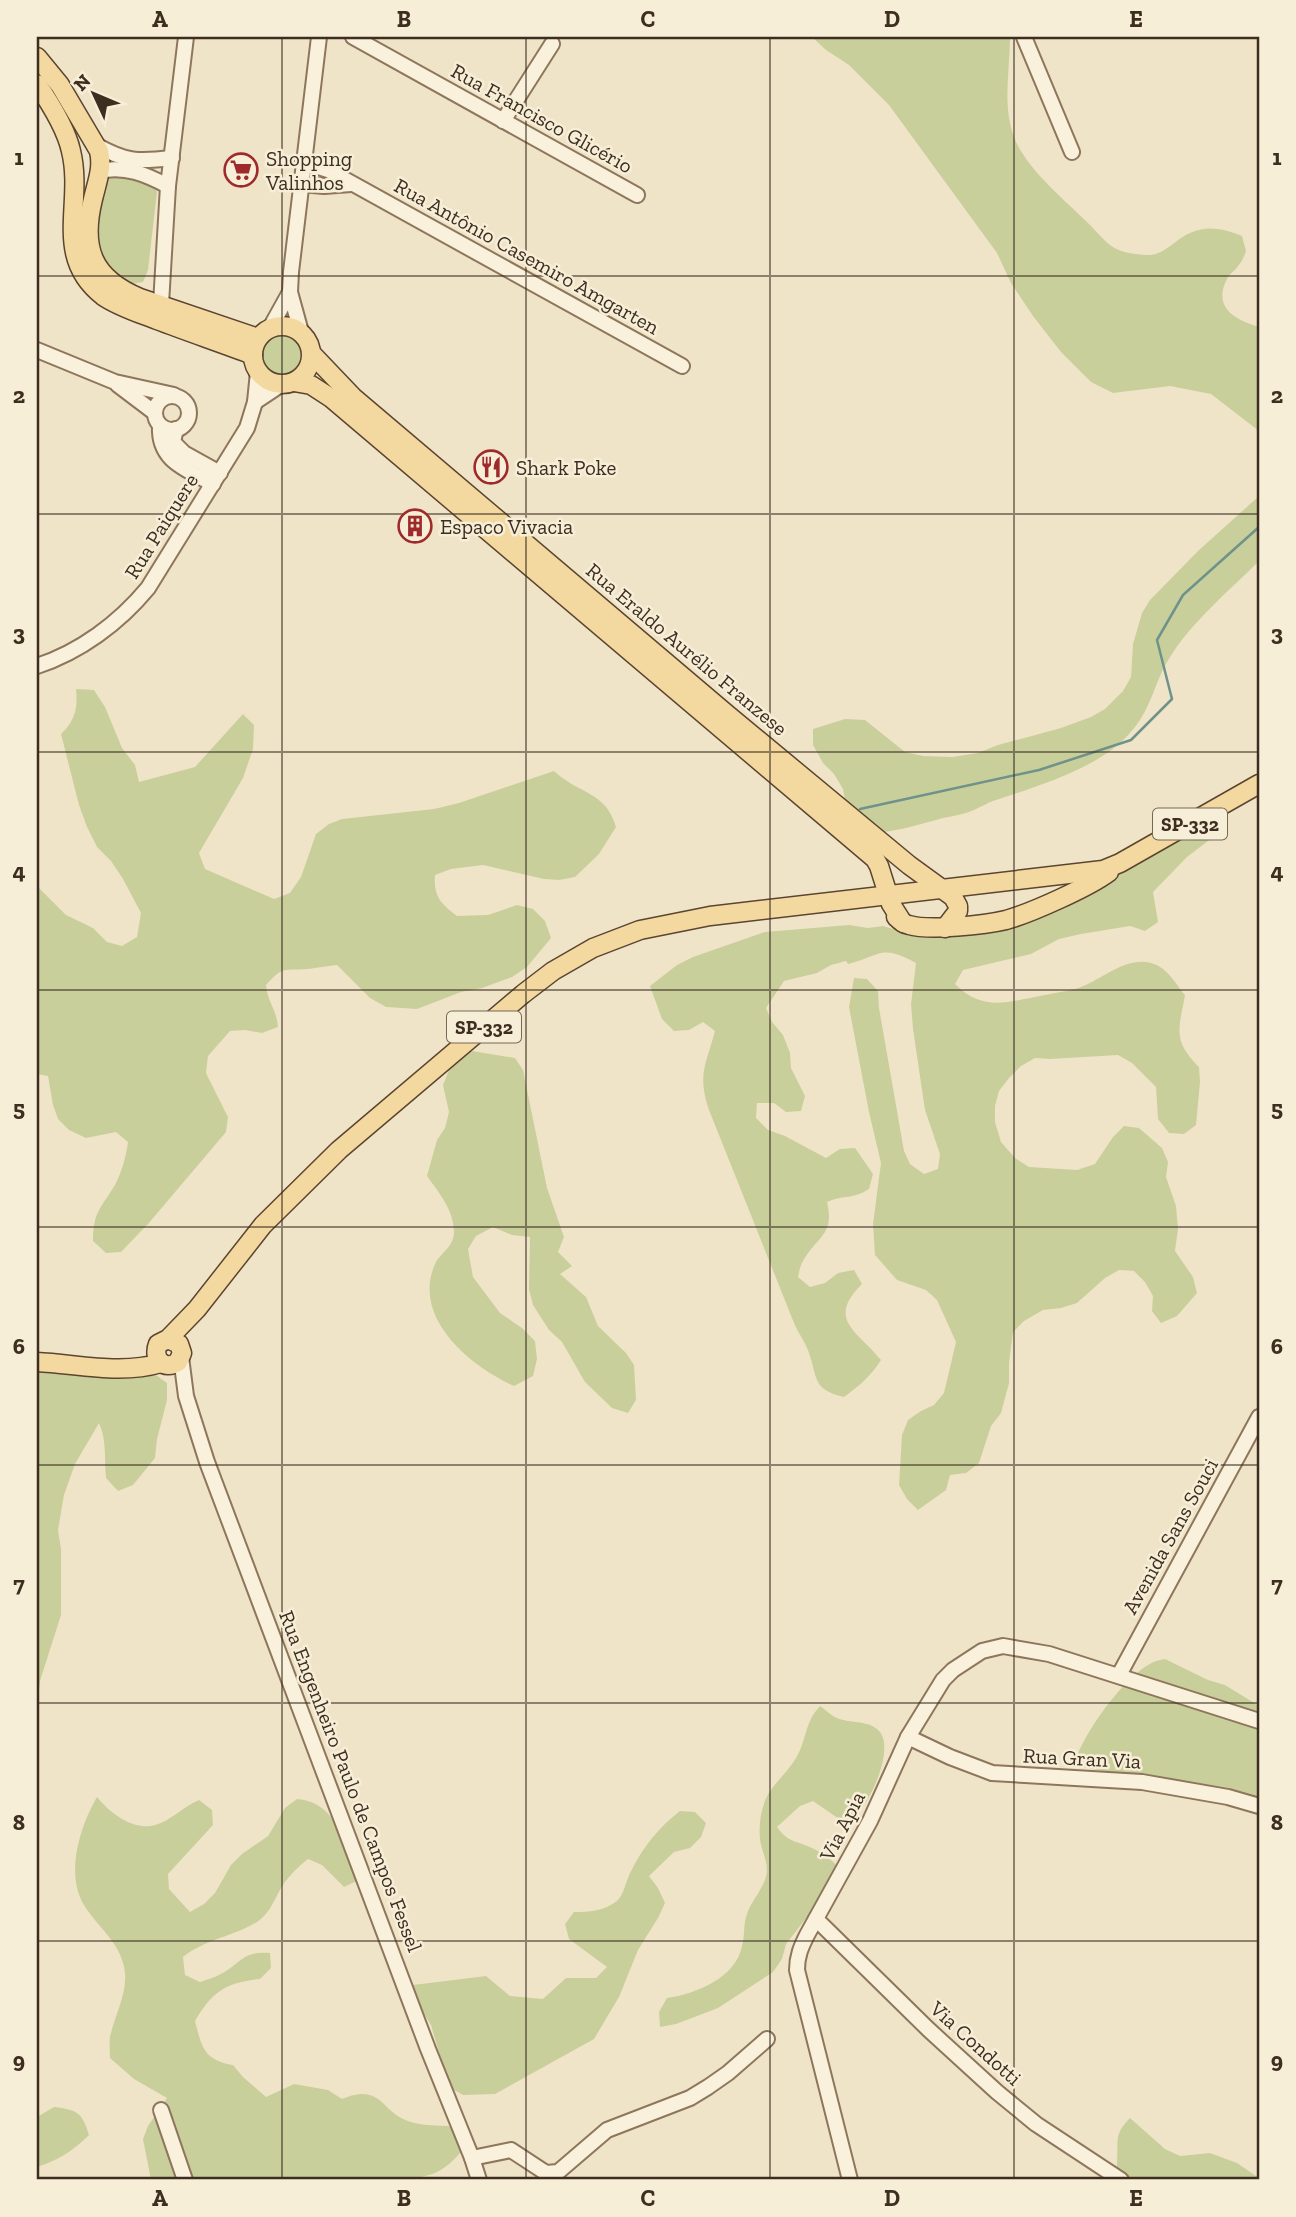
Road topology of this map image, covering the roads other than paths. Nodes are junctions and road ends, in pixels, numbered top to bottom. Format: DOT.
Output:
graph roads {
  1 [pos="186,37"];
  2 [pos="319,37"];
  3 [pos="353,37"];
  4 [pos="1024,37"];
  5 [pos="377,42"];
  6 [pos="552,44"];
  7 [pos="37,57"];
  8 [pos="37,84"];
  9 [pos="503,121"];
  10 [pos="96,145"];
  11 [pos="71,149"];
  12 [pos="1072,152"];
  13 [pos="172,158"];
  14 [pos="303,162"];
  15 [pos="100,171"];
  16 [pos="301,184"];
  17 [pos="351,184"];
  18 [pos="168,186"];
  19 [pos="637,195"];
  20 [pos="290,292"];
  21 [pos="161,304"];
  22 [pos="301,332"];
  23 [pos="264,333"];
  24 [pos="37,350"];
  25 [pos="312,354"];
  26 [pos="255,364"];
  27 [pos="682,366"];
  28 [pos="115,382"];
  29 [pos="288,383"];
  30 [pos="174,395"];
  31 [pos="255,402"];
  32 [pos="158,419"];
  33 [pos="176,429"];
  34 [pos="216,478"];
  35 [pos="37,666"];
  36 [pos="1259,784"];
  37 [pos="1120,863"];
  38 [pos="943,889"];
  39 [pos="871,897"];
  40 [pos="899,919"];
  41 [pos="946,928"];
  42 [pos="169,1353"];
  43 [pos="37,1363"];
  44 [pos="1259,1417"];
  45 [pos="1119,1675"];
  46 [pos="1259,1721"];
  47 [pos="908,1737"];
  48 [pos="1259,1806"];
  49 [pos="816,1919"];
  50 [pos="767,2039"];
  51 [pos="161,2110"];
  52 [pos="472,2158"];
  53 [pos="185,2180"];
  54 [pos="479,2180"];
  55 [pos="850,2180"];
  56 [pos="1121,2180"];
  1 -- 13 [label="street"];
  2 -- 14 [label="street"];
  3 -- 5 [label="street, Rua Francisco Glicério"];
  4 -- 12 [label="street"];
  5 -- 9 [label="street, Rua Francisco Glicério"];
  6 -- 9 [label="street"];
  7 -- 10 [label="main road"];
  8 -- 11 [label="main road"];
  9 -- 19 [label="street, Rua Francisco Glicério"];
  10 -- 13 [label="street"];
  10 -- 15 [label="main road"];
  11 -- 15 [label="main road"];
  11 -- 26 [label="main road"];
  13 -- 18 [label="street"];
  14 -- 16 [label="street"];
  14 -- 17 [label="street, Rua Antônio Casemiro Amgarten"];
  15 -- 18 [label="street"];
  15 -- 21 [label="main road"];
  16 -- 17 [label="street"];
  16 -- 20 [label="street"];
  17 -- 27 [label="street, Rua Antônio Casemiro Amgarten"];
  18 -- 21 [label="street"];
  20 -- 22 [label="street"];
  20 -- 23 [label="street"];
  21 -- 23 [label="main road"];
  22 -- 23 [label="main road"];
  22 -- 25 [label="main road"];
  23 -- 26 [label="main road"];
  24 -- 28 [label="street"];
  25 -- 29 [label="main road"];
  25 -- 38 [label="main road, Rua Eraldo Aurélio Franzese"];
  26 -- 29 [label="main road"];
  26 -- 31 [label="street, Rua Paiquere"];
  28 -- 30 [label="street"];
  28 -- 32 [label="street"];
  29 -- 31 [label="street"];
  29 -- 39 [label="main road, Rua Eraldo Aurélio Franzese"];
  30 -- 32 [label="street"];
  30 -- 33 [label="street"];
  31 -- 34 [label="street, Rua Paiquere"];
  32 -- 33 [label="street"];
  32 -- 34 [label="street"];
  33 -- 34 [label="street"];
  34 -- 35 [label="street, Rua Paiquere"];
  36 -- 37 [label="main road, SP-332"];
  37 -- 38 [label="main road, SP-332"];
  37 -- 41 [label="main road, SP-332"];
  38 -- 39 [label="main road, SP-332"];
  38 -- 40 [label="main road"];
  38 -- 41 [label="main road"];
  39 -- 40 [label="main road, Rua Eraldo Aurélio Franzese"];
  39 -- 40 [label="main road, SP-332"];
  39 -- 42 [label="main road, SP-332"];
  40 -- 41 [label="main road, SP-332"];
  42 -- 43 [label="main road"];
  42 -- 52 [label="street, Rua Engenheiro Paulo de Campos Fessel"];
  44 -- 45 [label="street, Avenida Sans Souci"];
  45 -- 46 [label="street, Via Apia"];
  45 -- 47 [label="street, Via Apia"];
  47 -- 48 [label="street, Rua Gran Via"];
  47 -- 49 [label="street, Via Apia"];
  49 -- 55 [label="street, Via Apia"];
  49 -- 56 [label="street, Via Condotti"];
  50 -- 52 [label="street"];
  51 -- 53 [label="street"];
  52 -- 54 [label="street, Rua Engenheiro Paulo de Campos Fessel"];
}
